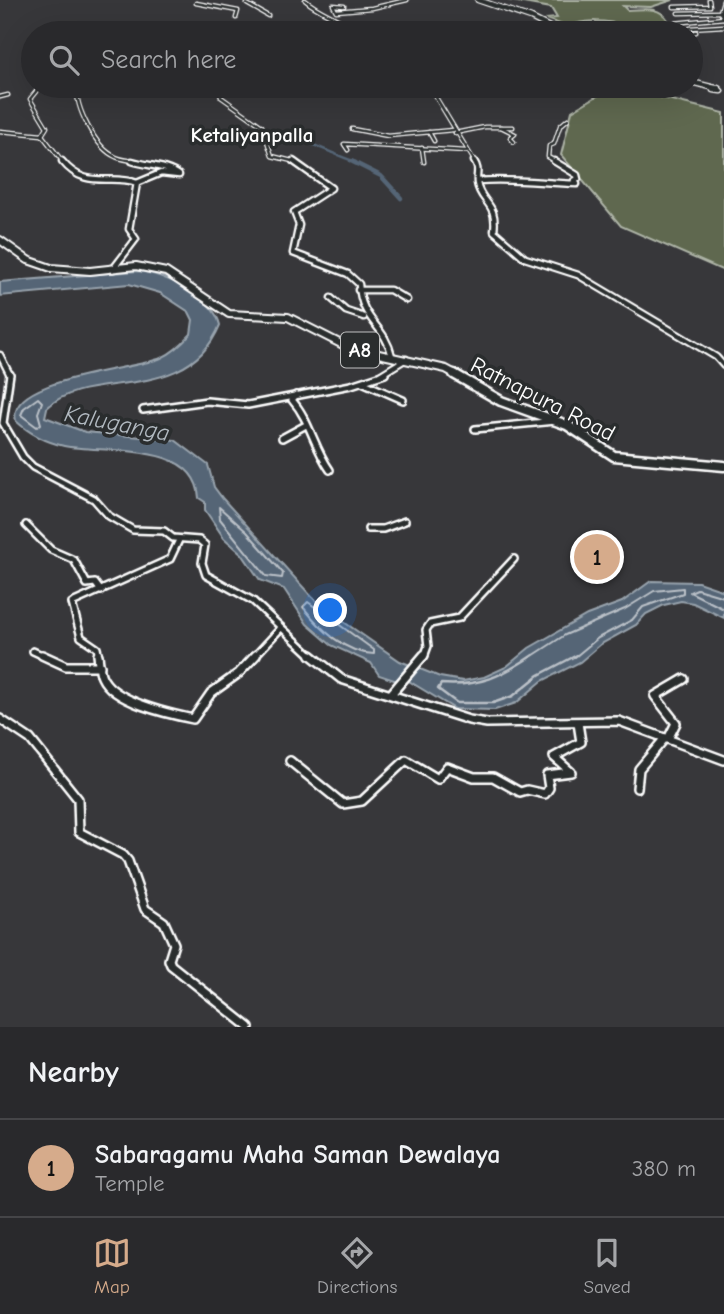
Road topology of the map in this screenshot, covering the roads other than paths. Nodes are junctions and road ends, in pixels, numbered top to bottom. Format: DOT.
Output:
graph roads {
  1 [pos="305,0"];
  2 [pos="407,0"];
  3 [pos="478,0"];
  4 [pos="709,0"];
  5 [pos="724,1"];
  6 [pos="196,3"];
  7 [pos="247,4"];
  8 [pos="344,6"];
  9 [pos="674,7"];
  10 [pos="678,13"];
  11 [pos="723,15"];
  12 [pos="268,16"];
  13 [pos="236,18"];
  14 [pos="345,21"];
  15 [pos="537,21"];
  16 [pos="686,21"];
  17 [pos="724,26"];
  18 [pos="703,29"];
  19 [pos="8,95"];
  20 [pos="0,97"];
  21 [pos="31,98"];
  22 [pos="76,98"];
  23 [pos="223,98"];
  24 [pos="438,98"];
  25 [pos="568,119"];
  26 [pos="501,127"];
  27 [pos="513,127"];
  28 [pos="352,129"];
  29 [pos="0,131"];
  30 [pos="429,132"];
  31 [pos="454,132"];
  32 [pos="411,133"];
  33 [pos="41,135"];
  34 [pos="434,141"];
  35 [pos="514,142"];
  36 [pos="407,147"];
  37 [pos="422,148"];
  38 [pos="348,150"];
  39 [pos="466,151"];
  40 [pos="424,162"];
  41 [pos="478,181"];
  42 [pos="137,183"];
  43 [pos="0,240"];
  44 [pos="113,269"];
  45 [pos="358,290"];
  46 [pos="331,298"];
  47 [pos="407,300"];
  48 [pos="364,317"];
  49 [pos="0,355"];
  50 [pos="392,356"];
  51 [pos="406,359"];
  52 [pos="724,366"];
  53 [pos="362,382"];
  54 [pos="296,395"];
  55 [pos="403,400"];
  56 [pos="143,410"];
  57 [pos="556,420"];
  58 [pos="306,425"];
  59 [pos="475,429"];
  60 [pos="282,438"];
  61 [pos="724,466"];
  62 [pos="330,470"];
  63 [pos="405,521"];
  64 [pos="26,525"];
  65 [pos="368,529"];
  66 [pos="179,540"];
  67 [pos="514,559"];
  68 [pos="101,591"];
  69 [pos="280,629"];
  70 [pos="33,651"];
  71 [pos="100,666"];
  72 [pos="684,679"];
  73 [pos="391,694"];
  74 [pos="0,719"];
  75 [pos="578,723"];
  76 [pos="666,739"];
  77 [pos="724,760"];
  78 [pos="290,761"];
  79 [pos="637,788"];
  80 [pos="249,1027"];
  1 -- 14 [label="street"];
  2 -- 8 [label="street"];
  3 -- 15 [label="main road"];
  4 -- 9 [label="street"];
  5 -- 11 [label="highway"];
  6 -- 13 [label="street"];
  7 -- 12 [label="street"];
  10 -- 11 [label="street"];
  11 -- 16 [label="street"];
  17 -- 18 [label="street"];
  19 -- 20 [label="street"];
  21 -- 33 [label="street"];
  22 -- 42 [label="street"];
  23 -- 45 [label="street"];
  24 -- 31 [label="street"];
  25 -- 41 [label="street"];
  26 -- 27 [label="street"];
  26 -- 31 [label="street"];
  26 -- 35 [label="street"];
  28 -- 32 [label="street"];
  29 -- 33 [label="street"];
  30 -- 31 [label="street"];
  30 -- 32 [label="street"];
  30 -- 34 [label="street"];
  31 -- 39 [label="street"];
  32 -- 36 [label="street"];
  33 -- 42 [label="street"];
  36 -- 37 [label="street"];
  36 -- 38 [label="street"];
  37 -- 39 [label="street"];
  37 -- 40 [label="street"];
  39 -- 41 [label="street"];
  41 -- 52 [label="street"];
  42 -- 44 [label="street"];
  43 -- 44 [label="highway, Ratnapura Road / A8"];
  44 -- 50 [label="highway, Ratnapura Road / A8"];
  45 -- 47 [label="street"];
  45 -- 48 [label="street"];
  46 -- 48 [label="street"];
  48 -- 50 [label="street"];
  49 -- 66 [label="street"];
  50 -- 51 [label="highway, Ratnapura Road / A8"];
  51 -- 53 [label="street"];
  51 -- 57 [label="highway, Ratnapura Road / A8"];
  53 -- 54 [label="street"];
  53 -- 55 [label="street"];
  54 -- 56 [label="street"];
  54 -- 58 [label="street"];
  57 -- 59 [label="street"];
  57 -- 61 [label="highway, Ratnapura Road / A8"];
  58 -- 60 [label="street"];
  58 -- 62 [label="street"];
  63 -- 65 [label="street"];
  64 -- 68 [label="street"];
  66 -- 68 [label="street"];
  66 -- 69 [label="street"];
  67 -- 73 [label="street"];
  68 -- 71 [label="street"];
  69 -- 71 [label="street"];
  69 -- 73 [label="street"];
  70 -- 71 [label="street"];
  72 -- 76 [label="street"];
  73 -- 75 [label="street"];
  74 -- 80 [label="street"];
  75 -- 76 [label="street"];
  75 -- 78 [label="street"];
  76 -- 77 [label="street"];
  76 -- 79 [label="street"];
}
